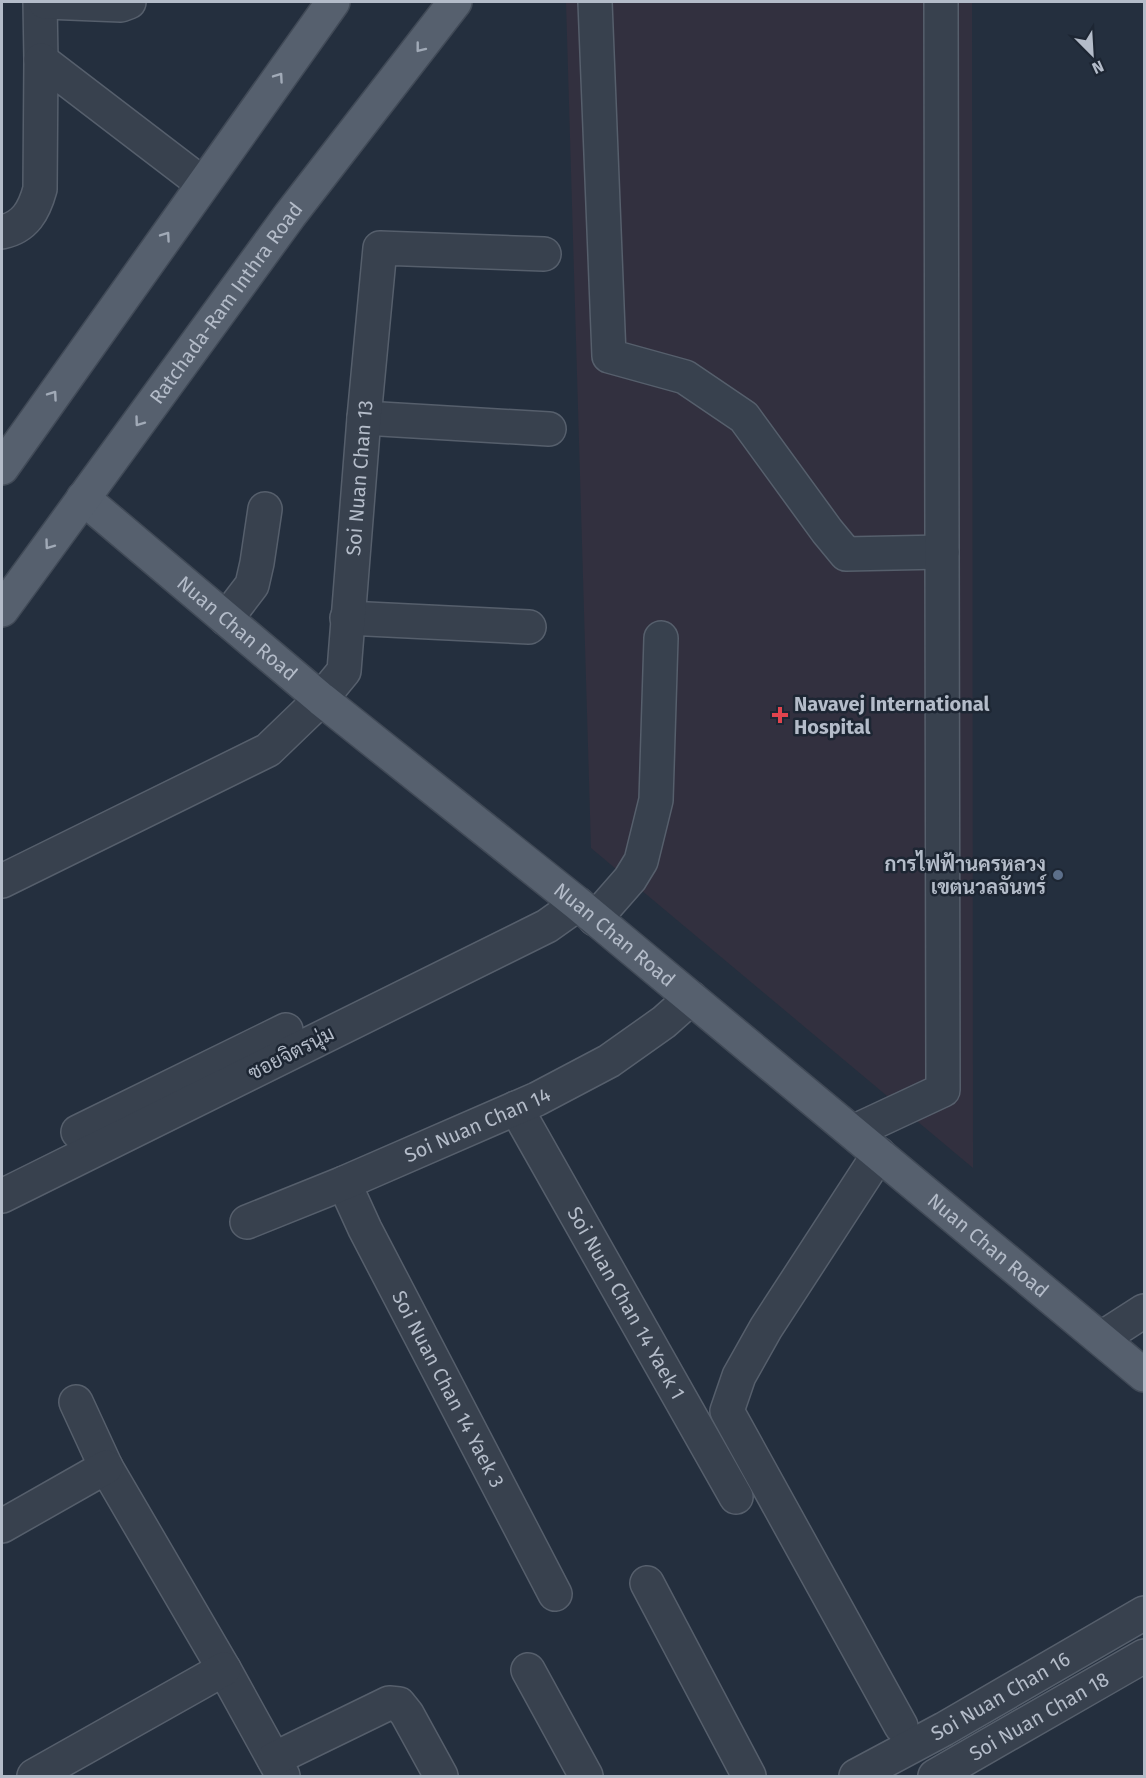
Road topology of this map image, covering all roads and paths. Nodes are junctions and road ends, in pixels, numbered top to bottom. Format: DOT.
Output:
graph roads {
  1 [pos="40,2"];
  2 [pos="45,2"];
  3 [pos="129,2"];
  4 [pos="333,2"];
  5 [pos="456,2"];
  6 [pos="595,2"];
  7 [pos="941,2"];
  8 [pos="41,60"];
  9 [pos="203,184"];
  10 [pos="2,232"];
  11 [pos="544,254"];
  12 [pos="364,418"];
  13 [pos="549,429"];
  14 [pos="8,446"];
  15 [pos="83,498"];
  16 [pos="266,509"];
  17 [pos="942,552"];
  18 [pos="2,610"];
  19 [pos="347,618"];
  20 [pos="226,619"];
  21 [pos="529,627"];
  22 [pos="661,639"];
  23 [pos="321,699"];
  24 [pos="2,881"];
  25 [pos="578,904"];
  26 [pos="691,998"];
  27 [pos="516,1108"];
  28 [pos="78,1132"];
  29 [pos="854,1132"];
  30 [pos="879,1154"];
  31 [pos="344,1183"];
  32 [pos="2,1196"];
  33 [pos="247,1222"];
  34 [pos="1144,1311"];
  35 [pos="1102,1338"];
  36 [pos="1144,1375"];
  37 [pos="76,1402"];
  38 [pos="106,1467"];
  39 [pos="736,1497"];
  40 [pos="2,1526"];
  41 [pos="647,1582"];
  42 [pos="555,1594"];
  43 [pos="1144,1613"];
  44 [pos="1144,1656"];
  45 [pos="224,1669"];
  46 [pos="528,1670"];
  47 [pos="901,1726"];
  48 [pos="278,1768"];
  49 [pos="34,1776"];
  50 [pos="441,1776"];
  51 [pos="586,1776"];
  52 [pos="749,1776"];
  53 [pos="856,1776"];
  54 [pos="935,1776"];
  1 -- 8 [label="street"];
  2 -- 3 [label="street"];
  9 -- 4 [label="main road, one-way"];
  5 -- 15 [label="main road, Ratchada-Ram Inthra Road, one-way"];
  6 -- 17 [label="street"];
  7 -- 17 [label="street"];
  8 -- 9 [label="street"];
  8 -- 10 [label="street"];
  14 -- 9 [label="main road, one-way"];
  11 -- 12 [label="street, Soi Nuan Chan 13"];
  12 -- 13 [label="street"];
  12 -- 19 [label="street, Soi Nuan Chan 13"];
  15 -- 18 [label="main road, Ratchada-Ram Inthra Road, one-way"];
  15 -- 20 [label="main road, Nuan Chan Road"];
  16 -- 20 [label="street"];
  17 -- 29 [label="street"];
  19 -- 21 [label="street"];
  19 -- 23 [label="street, Soi Nuan Chan 13"];
  20 -- 23 [label="main road, Nuan Chan Road"];
  22 -- 25 [label="street"];
  23 -- 24 [label="street, Soi Nuan Chan 13"];
  23 -- 25 [label="main road, Nuan Chan Road"];
  25 -- 26 [label="main road, Nuan Chan Road"];
  25 -- 28 [label="street"];
  25 -- 32 [label="street, ซอยจิตรนุ่ม"];
  26 -- 27 [label="street, Soi Nuan Chan 14"];
  26 -- 29 [label="main road, Nuan Chan Road"];
  27 -- 31 [label="street, Soi Nuan Chan 14"];
  27 -- 39 [label="street, Soi Nuan Chan 14 Yaek 1"];
  29 -- 30 [label="main road, Nuan Chan Road"];
  30 -- 35 [label="main road, Nuan Chan Road"];
  30 -- 47 [label="street"];
  31 -- 33 [label="street, Soi Nuan Chan 14"];
  31 -- 42 [label="street, Soi Nuan Chan 14 Yaek 3"];
  34 -- 35 [label="street"];
  35 -- 36 [label="main road, Nuan Chan Road"];
  37 -- 38 [label="street"];
  38 -- 40 [label="street"];
  38 -- 45 [label="street"];
  41 -- 52 [label="street"];
  43 -- 53 [label="street, Soi Nuan Chan 16"];
  44 -- 54 [label="street, Soi Nuan Chan 18"];
  45 -- 48 [label="street"];
  45 -- 49 [label="street"];
  46 -- 51 [label="street"];
  48 -- 50 [label="street"];
}
